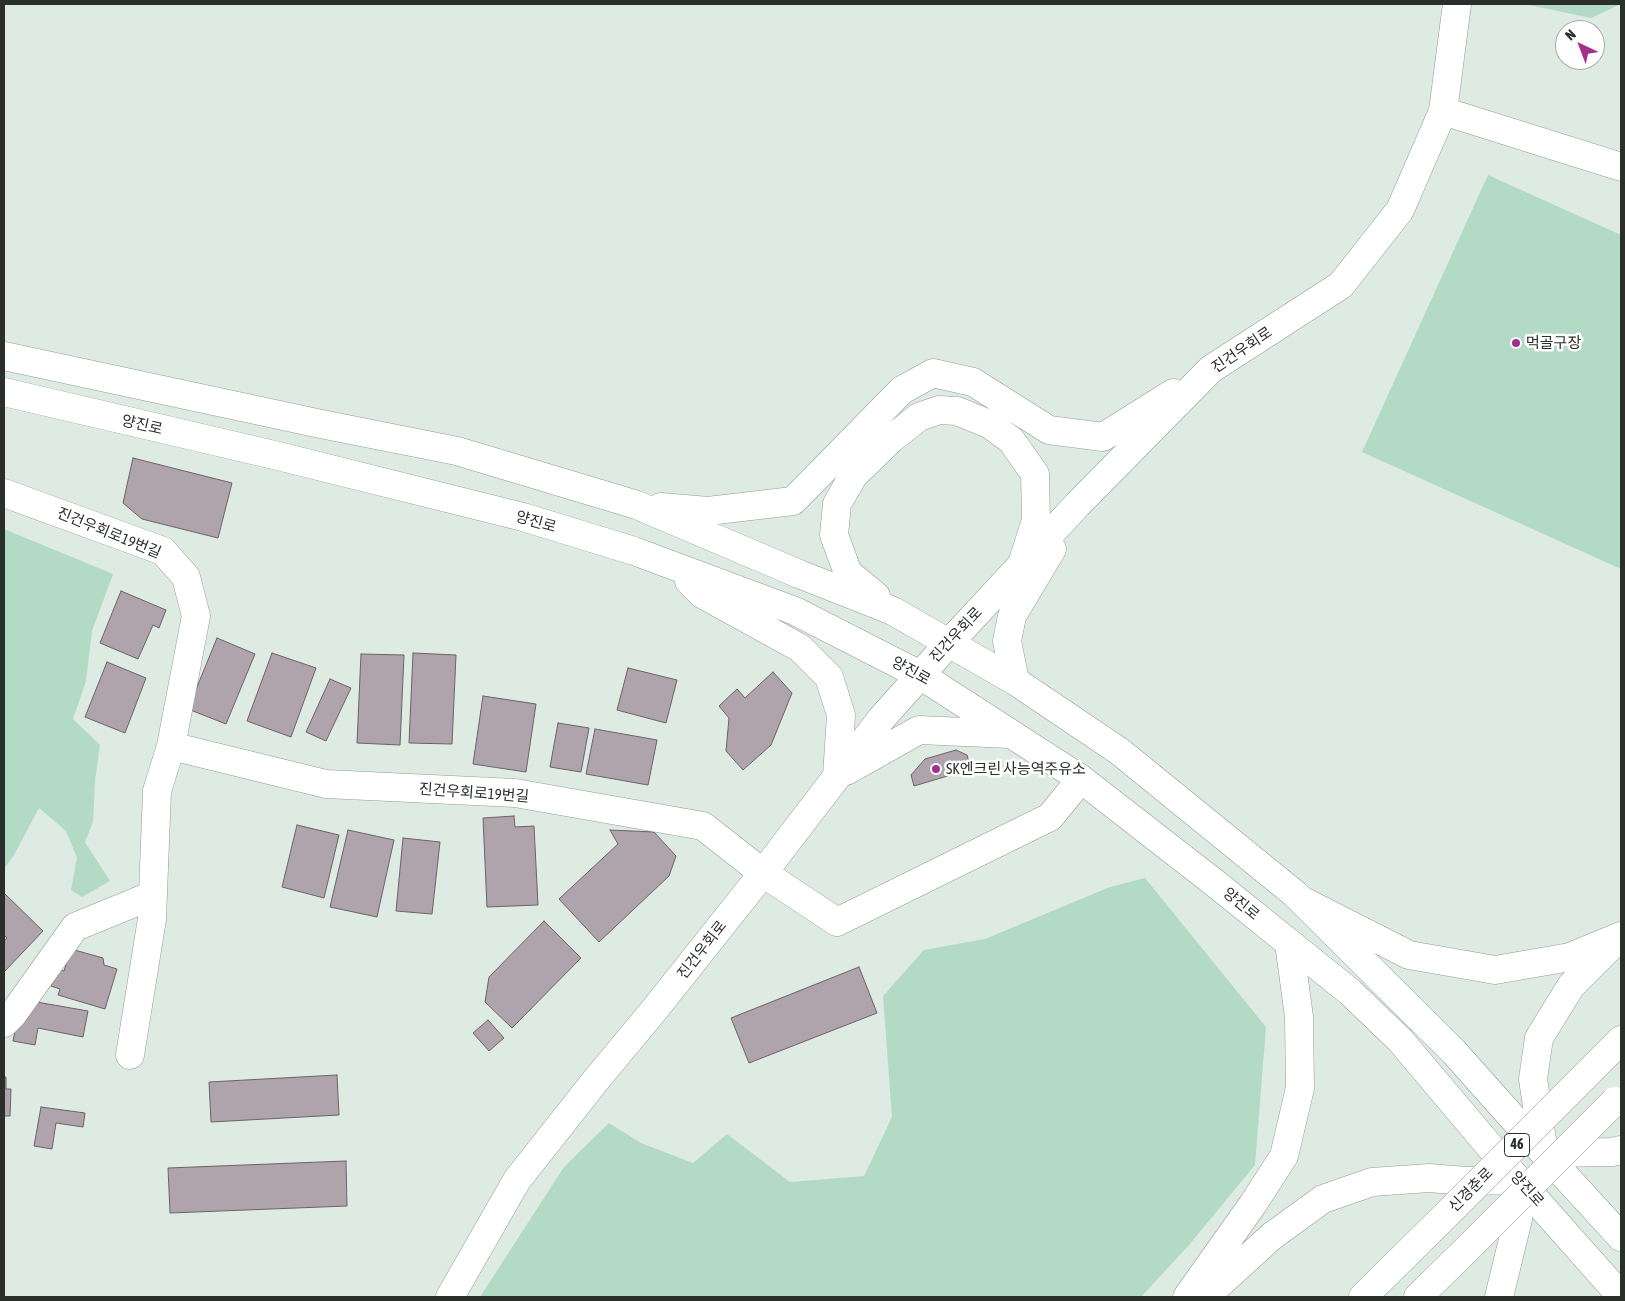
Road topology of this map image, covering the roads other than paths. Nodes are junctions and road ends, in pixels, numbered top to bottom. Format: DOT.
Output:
graph roads {
  1 [pos="1457,4"];
  2 [pos="1442,112"];
  3 [pos="1621,167"];
  4 [pos="4,356"];
  5 [pos="1211,369"];
  6 [pos="4,392"];
  7 [pos="4,493"];
  8 [pos="1078,504"];
  9 [pos="638,505"];
  10 [pos="673,566"];
  11 [pos="1021,566"];
  12 [pos="893,611"];
  13 [pos="949,643"];
  14 [pos="920,674"];
  15 [pos="1015,681"];
  16 [pos="1012,734"];
  17 [pos="172,746"];
  18 [pos="837,776"];
  19 [pos="1081,779"];
  20 [pos="763,873"];
  21 [pos="153,895"];
  22 [pos="1303,901"];
  23 [pos="1621,936"];
  24 [pos="1289,943"];
  25 [pos="4,1023"];
  26 [pos="1621,1040"];
  27 [pos="130,1055"];
  28 [pos="1618,1098"];
  29 [pos="1621,1150"];
  30 [pos="1544,1153"];
  31 [pos="1518,1180"];
  32 [pos="1621,1237"];
  33 [pos="1621,1296"];
  34 [pos="450,1297"];
  35 [pos="1187,1297"];
  36 [pos="1205,1297"];
  37 [pos="1362,1297"];
  38 [pos="1418,1297"];
  39 [pos="1499,1297"];
  1 -- 2 [label="main road, 진건우회로"];
  2 -- 3 [label="main road"];
  2 -- 5 [label="main road, 진건우회로"];
  4 -- 9 [label="main road"];
  5 -- 8 [label="main road, 진건우회로"];
  5 -- 9 [label="main road"];
  6 -- 10 [label="main road, 양진로"];
  7 -- 17 [label="main road, 진건우회로19번길"];
  8 -- 11 [label="main road, 진건우회로"];
  8 -- 15 [label="main road"];
  9 -- 12 [label="main road"];
  10 -- 14 [label="main road, 양진로"];
  10 -- 18 [label="main road"];
  11 -- 12 [label="main road"];
  11 -- 13 [label="main road, 진건우회로"];
  12 -- 13 [label="main road"];
  13 -- 14 [label="main road, 진건우회로"];
  13 -- 15 [label="main road"];
  14 -- 16 [label="main road, 양진로"];
  14 -- 18 [label="main road, 진건우회로"];
  15 -- 22 [label="main road"];
  16 -- 18 [label="main road"];
  16 -- 19 [label="main road, 양진로"];
  17 -- 20 [label="main road, 진건우회로19번길"];
  17 -- 21 [label="main road, 진건우회로19번길"];
  18 -- 20 [label="main road, 진건우회로"];
  19 -- 20 [label="main road, 진건우회로19번길"];
  19 -- 24 [label="main road, 양진로"];
  20 -- 34 [label="main road, 진건우회로"];
  21 -- 25 [label="main road"];
  21 -- 27 [label="main road, 진건우회로19번길"];
  22 -- 23 [label="main road"];
  22 -- 30 [label="main road"];
  23 -- 30 [label="main road"];
  24 -- 31 [label="main road, 양진로"];
  24 -- 35 [label="main road"];
  26 -- 37 [label="main road, 신경춘로 / 46, bridge"];
  28 -- 38 [label="main road, 46, bridge"];
  29 -- 30 [label="main road"];
  30 -- 31 [label="main road"];
  30 -- 32 [label="main road"];
  31 -- 33 [label="main road, 양진로"];
  31 -- 36 [label="main road"];
  31 -- 39 [label="main road"];
}
